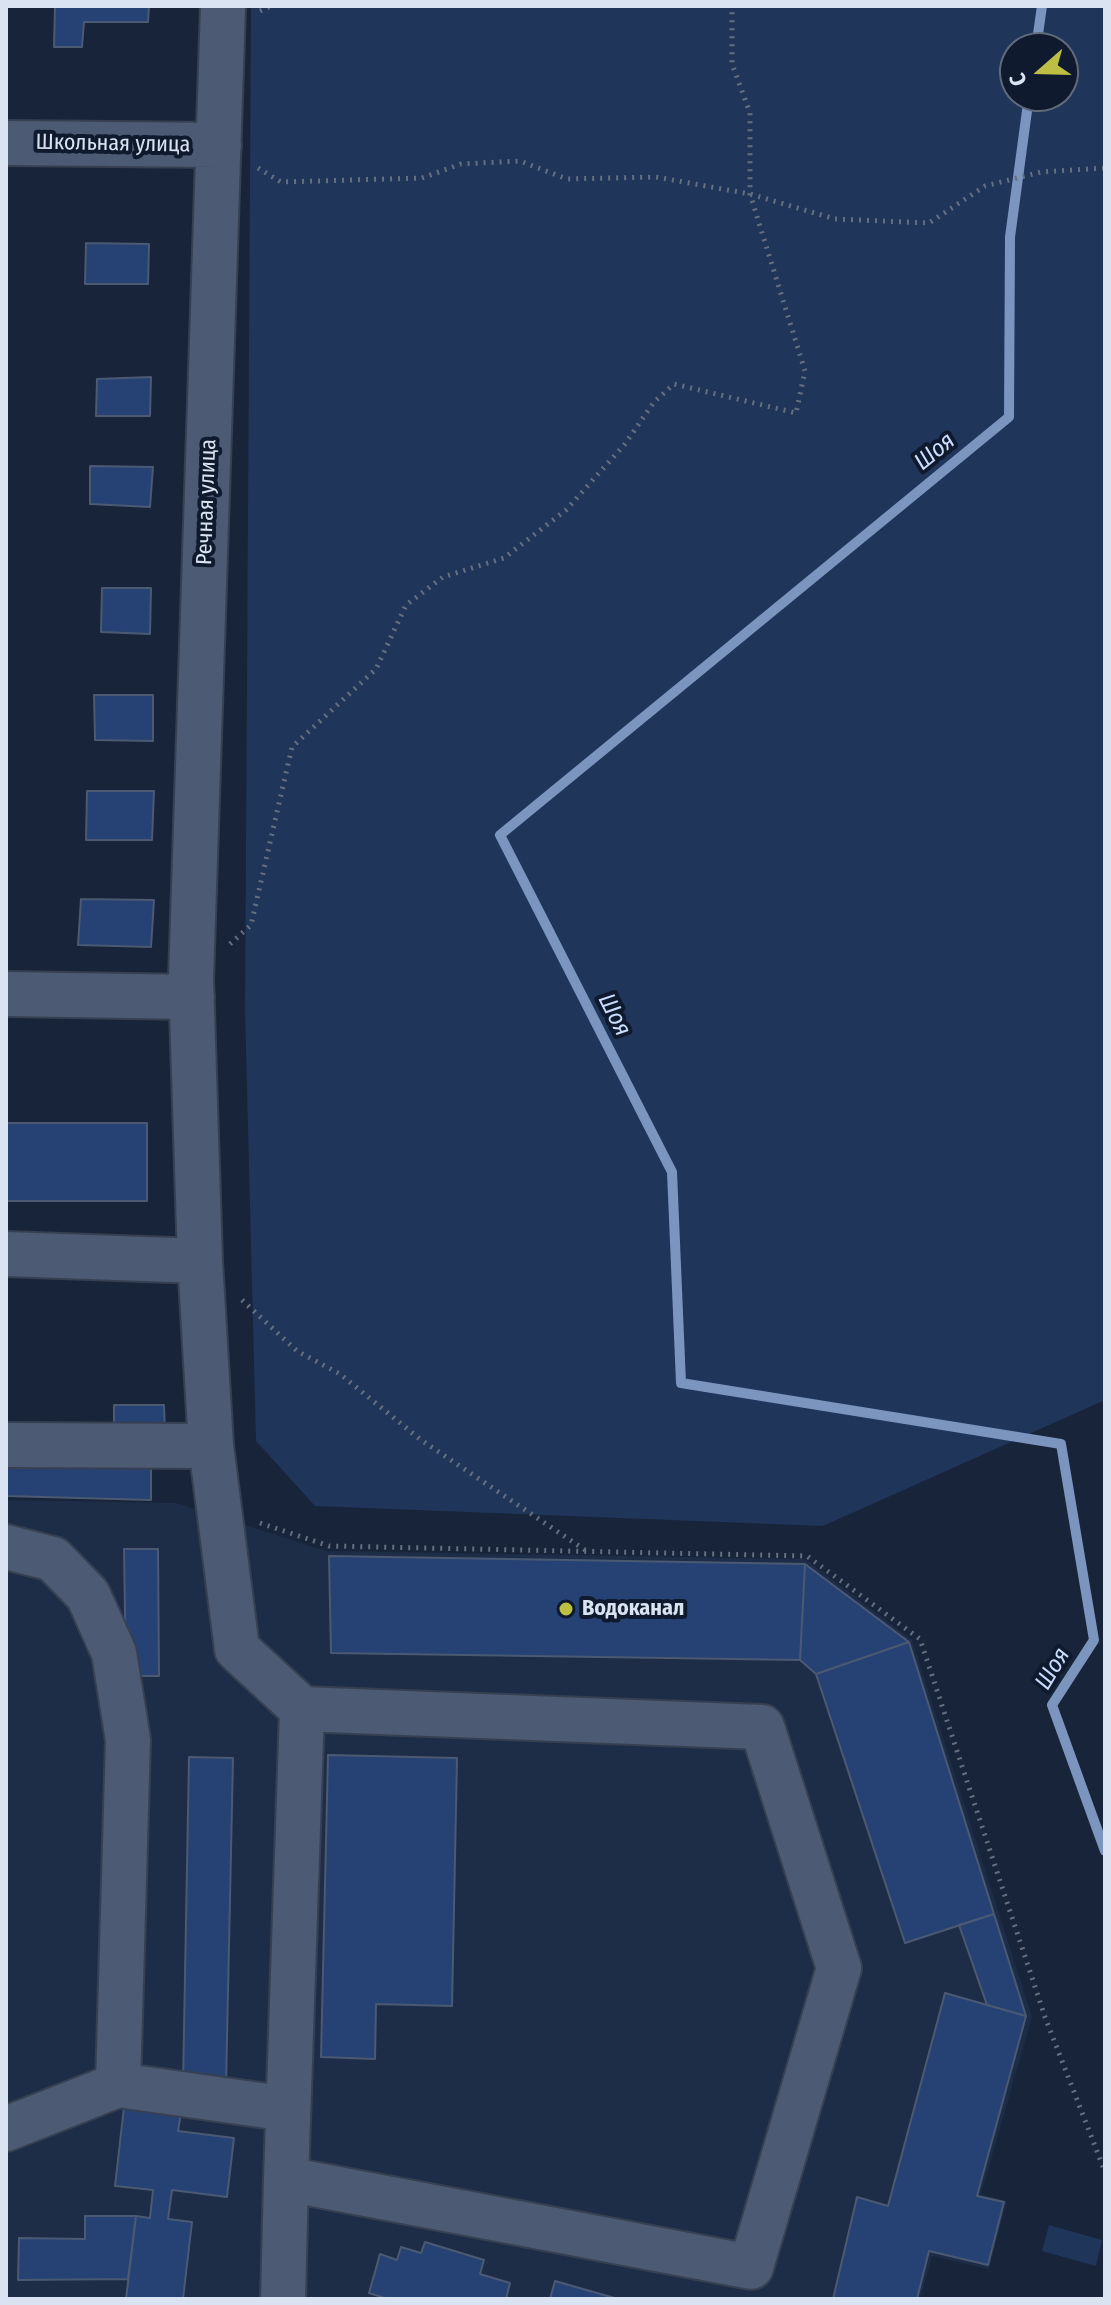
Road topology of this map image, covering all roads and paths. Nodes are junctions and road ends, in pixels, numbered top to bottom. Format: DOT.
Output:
graph roads {
  1 [pos="223,6"];
  2 [pos="732,6"];
  3 [pos="6,143"];
  4 [pos="219,145"];
  5 [pos="1105,168"];
  6 [pos="750,194"];
  7 [pos="192,988"];
  8 [pos="6,994"];
  9 [pos="6,1254"];
  10 [pos="200,1261"];
  11 [pos="6,1445"];
  12 [pos="211,1446"];
  13 [pos="6,1547"];
  14 [pos="587,1551"];
  15 [pos="302,1709"];
  16 [pos="118,2085"];
  17 [pos="288,2109"];
  18 [pos="6,2129"];
  19 [pos="286,2179"];
  20 [pos="283,2299"];
  1 -- 4 [label="street, Речная улица"];
  2 -- 6 [label="path"];
  3 -- 4 [label="street, Школьная улица"];
  4 -- 6 [label="path"];
  4 -- 7 [label="street, Речная улица"];
  5 -- 6 [label="path"];
  6 -- 7 [label="path"];
  7 -- 8 [label="street"];
  7 -- 10 [label="street, Речная улица"];
  9 -- 10 [label="street"];
  10 -- 12 [label="street, Речная улица"];
  10 -- 14 [label="path"];
  11 -- 12 [label="street"];
  12 -- 15 [label="street, Речная улица"];
  13 -- 16 [label="street"];
  15 -- 17 [label="street"];
  15 -- 19 [label="street"];
  16 -- 17 [label="street"];
  16 -- 18 [label="street"];
  17 -- 19 [label="street"];
  19 -- 20 [label="street"];
}
